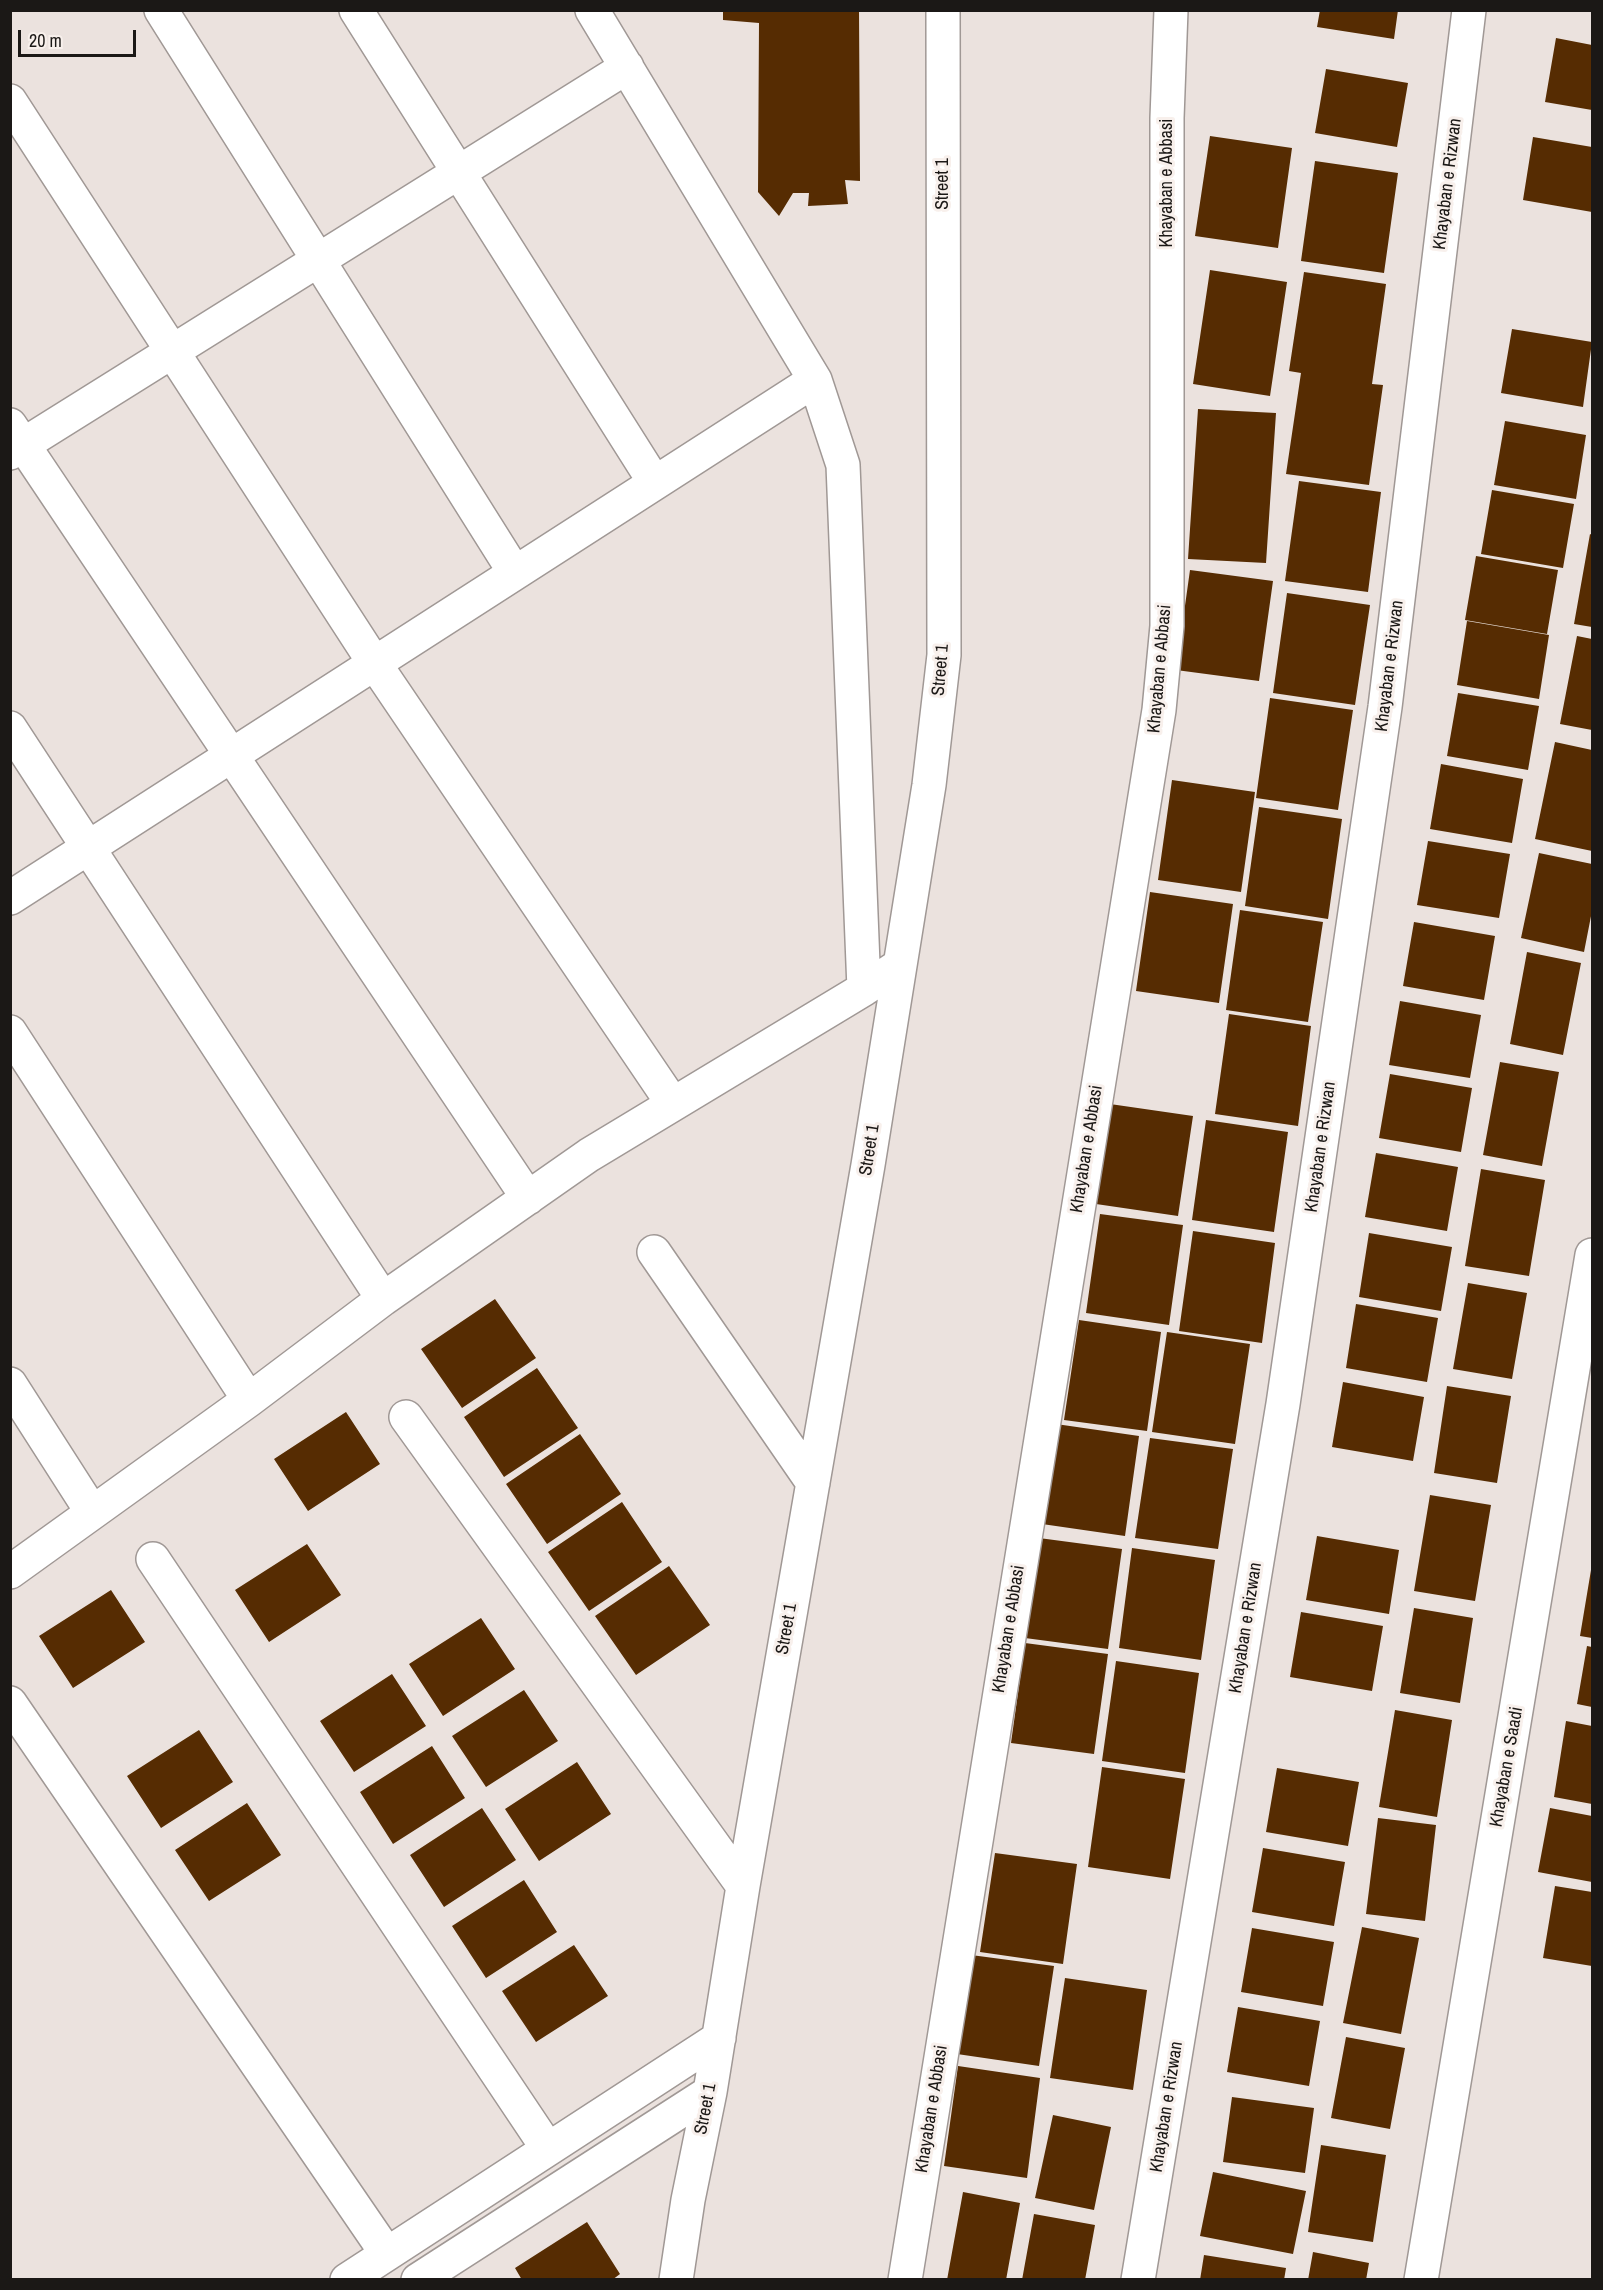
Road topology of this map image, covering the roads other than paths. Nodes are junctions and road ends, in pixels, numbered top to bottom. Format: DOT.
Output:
graph roads {
  1 [pos="161,10"];
  2 [pos="356,10"];
  3 [pos="592,10"];
  4 [pos="943,10"];
  5 [pos="1171,10"];
  6 [pos="1468,10"];
  7 [pos="627,67"];
  8 [pos="10,100"];
  9 [pos="459,172"];
  10 [pos="318,260"];
  11 [pos="173,351"];
  12 [pos="814,380"];
  13 [pos="15,441"];
  14 [pos="655,483"];
  15 [pos="515,573"];
  16 [pos="375,664"];
  17 [pos="10,728"];
  18 [pos="232,755"];
  19 [pos="89,848"];
  20 [pos="10,898"];
  21 [pos="900,965"];
  22 [pos="864,989"];
  23 [pos="10,1032"];
  24 [pos="673,1104"];
  25 [pos="528,1198"];
  26 [pos="654,1252"];
  27 [pos="1593,1255"];
  28 [pos="383,1299"];
  29 [pos="10,1384"];
  30 [pos="249,1400"];
  31 [pos="406,1417"];
  32 [pos="1579,1424"];
  33 [pos="813,1483"];
  34 [pos="92,1512"];
  35 [pos="153,1559"];
  36 [pos="10,1572"];
  37 [pos="10,1703"];
  38 [pos="743,1886"];
  39 [pos="718,2038"];
  40 [pos="710,2092"];
  41 [pos="548,2149"];
  42 [pos="387,2254"];
  43 [pos="347,2280"];
  44 [pos="418,2280"];
  45 [pos="676,2280"];
  46 [pos="905,2280"];
  47 [pos="1138,2280"];
  48 [pos="1421,2280"];
  1 -- 10 [label="street"];
  2 -- 9 [label="street"];
  3 -- 7 [label="street"];
  4 -- 21 [label="street, Street 1"];
  5 -- 46 [label="street, Khayaban e Abbasi"];
  6 -- 47 [label="street, Khayaban e Rizwan"];
  7 -- 9 [label="street"];
  7 -- 12 [label="street"];
  8 -- 11 [label="street"];
  9 -- 10 [label="street"];
  9 -- 14 [label="street"];
  10 -- 11 [label="street"];
  10 -- 15 [label="street"];
  11 -- 13 [label="street"];
  11 -- 16 [label="street"];
  12 -- 14 [label="street"];
  12 -- 22 [label="street"];
  13 -- 18 [label="street"];
  14 -- 15 [label="street"];
  15 -- 16 [label="street"];
  16 -- 18 [label="street"];
  16 -- 24 [label="street"];
  17 -- 19 [label="street"];
  18 -- 19 [label="street"];
  18 -- 25 [label="street"];
  19 -- 20 [label="street"];
  19 -- 28 [label="street"];
  21 -- 22 [label="street"];
  21 -- 33 [label="street, Street 1"];
  22 -- 24 [label="street"];
  23 -- 30 [label="street"];
  24 -- 25 [label="street"];
  25 -- 28 [label="street"];
  26 -- 33 [label="street"];
  27 -- 32 [label="street, Khayaban e Saadi"];
  28 -- 30 [label="street"];
  29 -- 34 [label="street"];
  30 -- 34 [label="street"];
  31 -- 38 [label="street"];
  32 -- 48 [label="street, Khayaban e Saadi"];
  33 -- 38 [label="street, Street 1"];
  34 -- 36 [label="street"];
  35 -- 41 [label="street"];
  37 -- 42 [label="street"];
  38 -- 39 [label="street, Street 1"];
  39 -- 40 [label="street, Street 1"];
  39 -- 41 [label="street"];
  40 -- 44 [label="street"];
  40 -- 45 [label="street, Street 1"];
  41 -- 42 [label="street"];
  42 -- 43 [label="street"];
}
